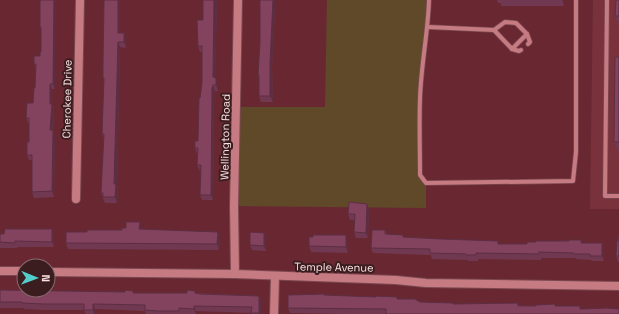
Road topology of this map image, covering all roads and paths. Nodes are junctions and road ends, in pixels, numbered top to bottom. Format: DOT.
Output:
graph roads {
  1 [pos="80,0"];
  2 [pos="238,0"];
  3 [pos="429,0"];
  4 [pos="576,0"];
  5 [pos="607,0"];
  6 [pos="428,27"];
  7 [pos="494,30"];
  8 [pos="527,34"];
  9 [pos="528,44"];
  10 [pos="512,49"];
  11 [pos="521,50"];
  12 [pos="619,196"];
  13 [pos="76,199"];
  14 [pos="0,271"];
  15 [pos="16,272"];
  16 [pos="56,272"];
  17 [pos="234,274"];
  18 [pos="275,277"];
  19 [pos="619,286"];
  20 [pos="274,314"];
  1 -- 13 [label="street, Cherokee Drive"];
  2 -- 17 [label="street, Wellington Road"];
  3 -- 6 [label="lane"];
  4 -- 6 [label="lane"];
  5 -- 12 [label="lane"];
  6 -- 7 [label="lane"];
  7 -- 8 [label="lane"];
  7 -- 10 [label="lane"];
  8 -- 9 [label="lane"];
  8 -- 10 [label="lane"];
  10 -- 11 [label="lane"];
  14 -- 15 [label="street"];
  16 -- 17 [label="street, Temple Avenue"];
  17 -- 18 [label="street, Temple Avenue"];
  18 -- 19 [label="street, Temple Avenue"];
  18 -- 20 [label="street"];
}
